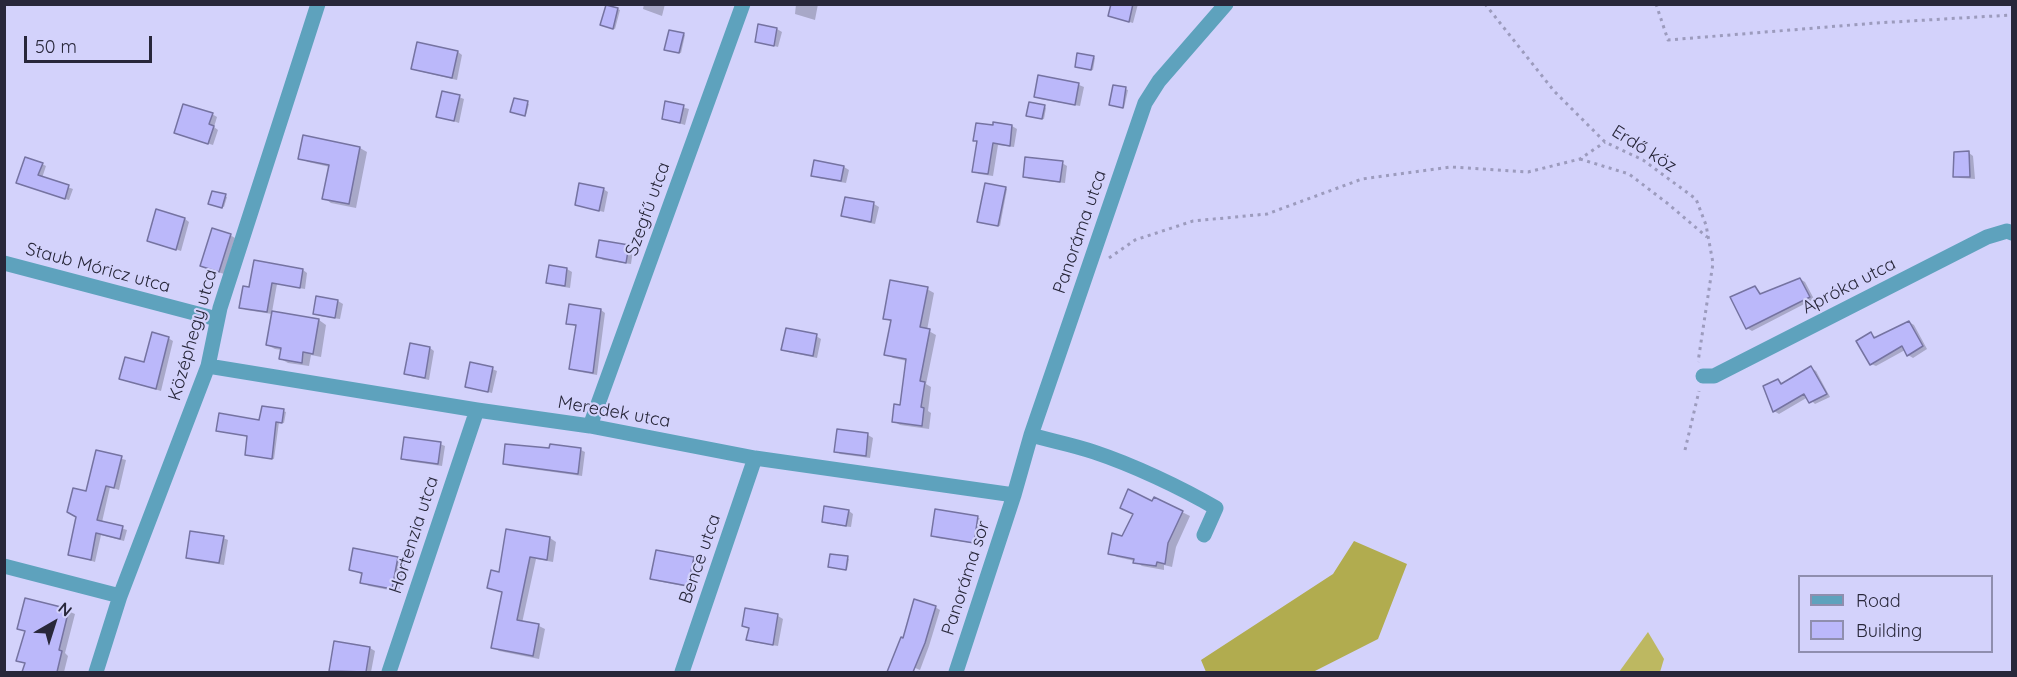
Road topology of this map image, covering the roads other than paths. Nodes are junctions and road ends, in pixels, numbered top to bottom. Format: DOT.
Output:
graph roads {
  1 [pos="318,4"];
  2 [pos="743,4"];
  3 [pos="1226,4"];
  4 [pos="2013,233"];
  5 [pos="4,263"];
  6 [pos="217,319"];
  7 [pos="208,366"];
  8 [pos="1703,376"];
  9 [pos="477,410"];
  10 [pos="590,426"];
  11 [pos="1031,435"];
  12 [pos="755,458"];
  13 [pos="1014,495"];
  14 [pos="1204,535"];
  15 [pos="4,566"];
  16 [pos="120,596"];
  17 [pos="96,672"];
  18 [pos="389,672"];
  19 [pos="682,672"];
  20 [pos="956,672"];
  1 -- 6 [label="street, Középhegy utca"];
  2 -- 10 [label="street, Szegfű utca"];
  3 -- 11 [label="street, Panoráma utca"];
  4 -- 8 [label="street, Apróka utca"];
  5 -- 6 [label="street, Staub Móricz utca"];
  6 -- 7 [label="street, Középhegy utca"];
  7 -- 9 [label="street, Meredek utca"];
  7 -- 16 [label="street, Középhegy utca"];
  9 -- 10 [label="street, Meredek utca"];
  9 -- 18 [label="street, Hortenzia utca"];
  10 -- 12 [label="street, Meredek utca"];
  11 -- 13 [label="street, Panoráma utca"];
  11 -- 14 [label="street"];
  12 -- 13 [label="street, Meredek utca"];
  12 -- 19 [label="street, Bence utca"];
  13 -- 20 [label="street, Panoráma sor"];
  15 -- 16 [label="street"];
  16 -- 17 [label="street, Középhegy utca"];
}
